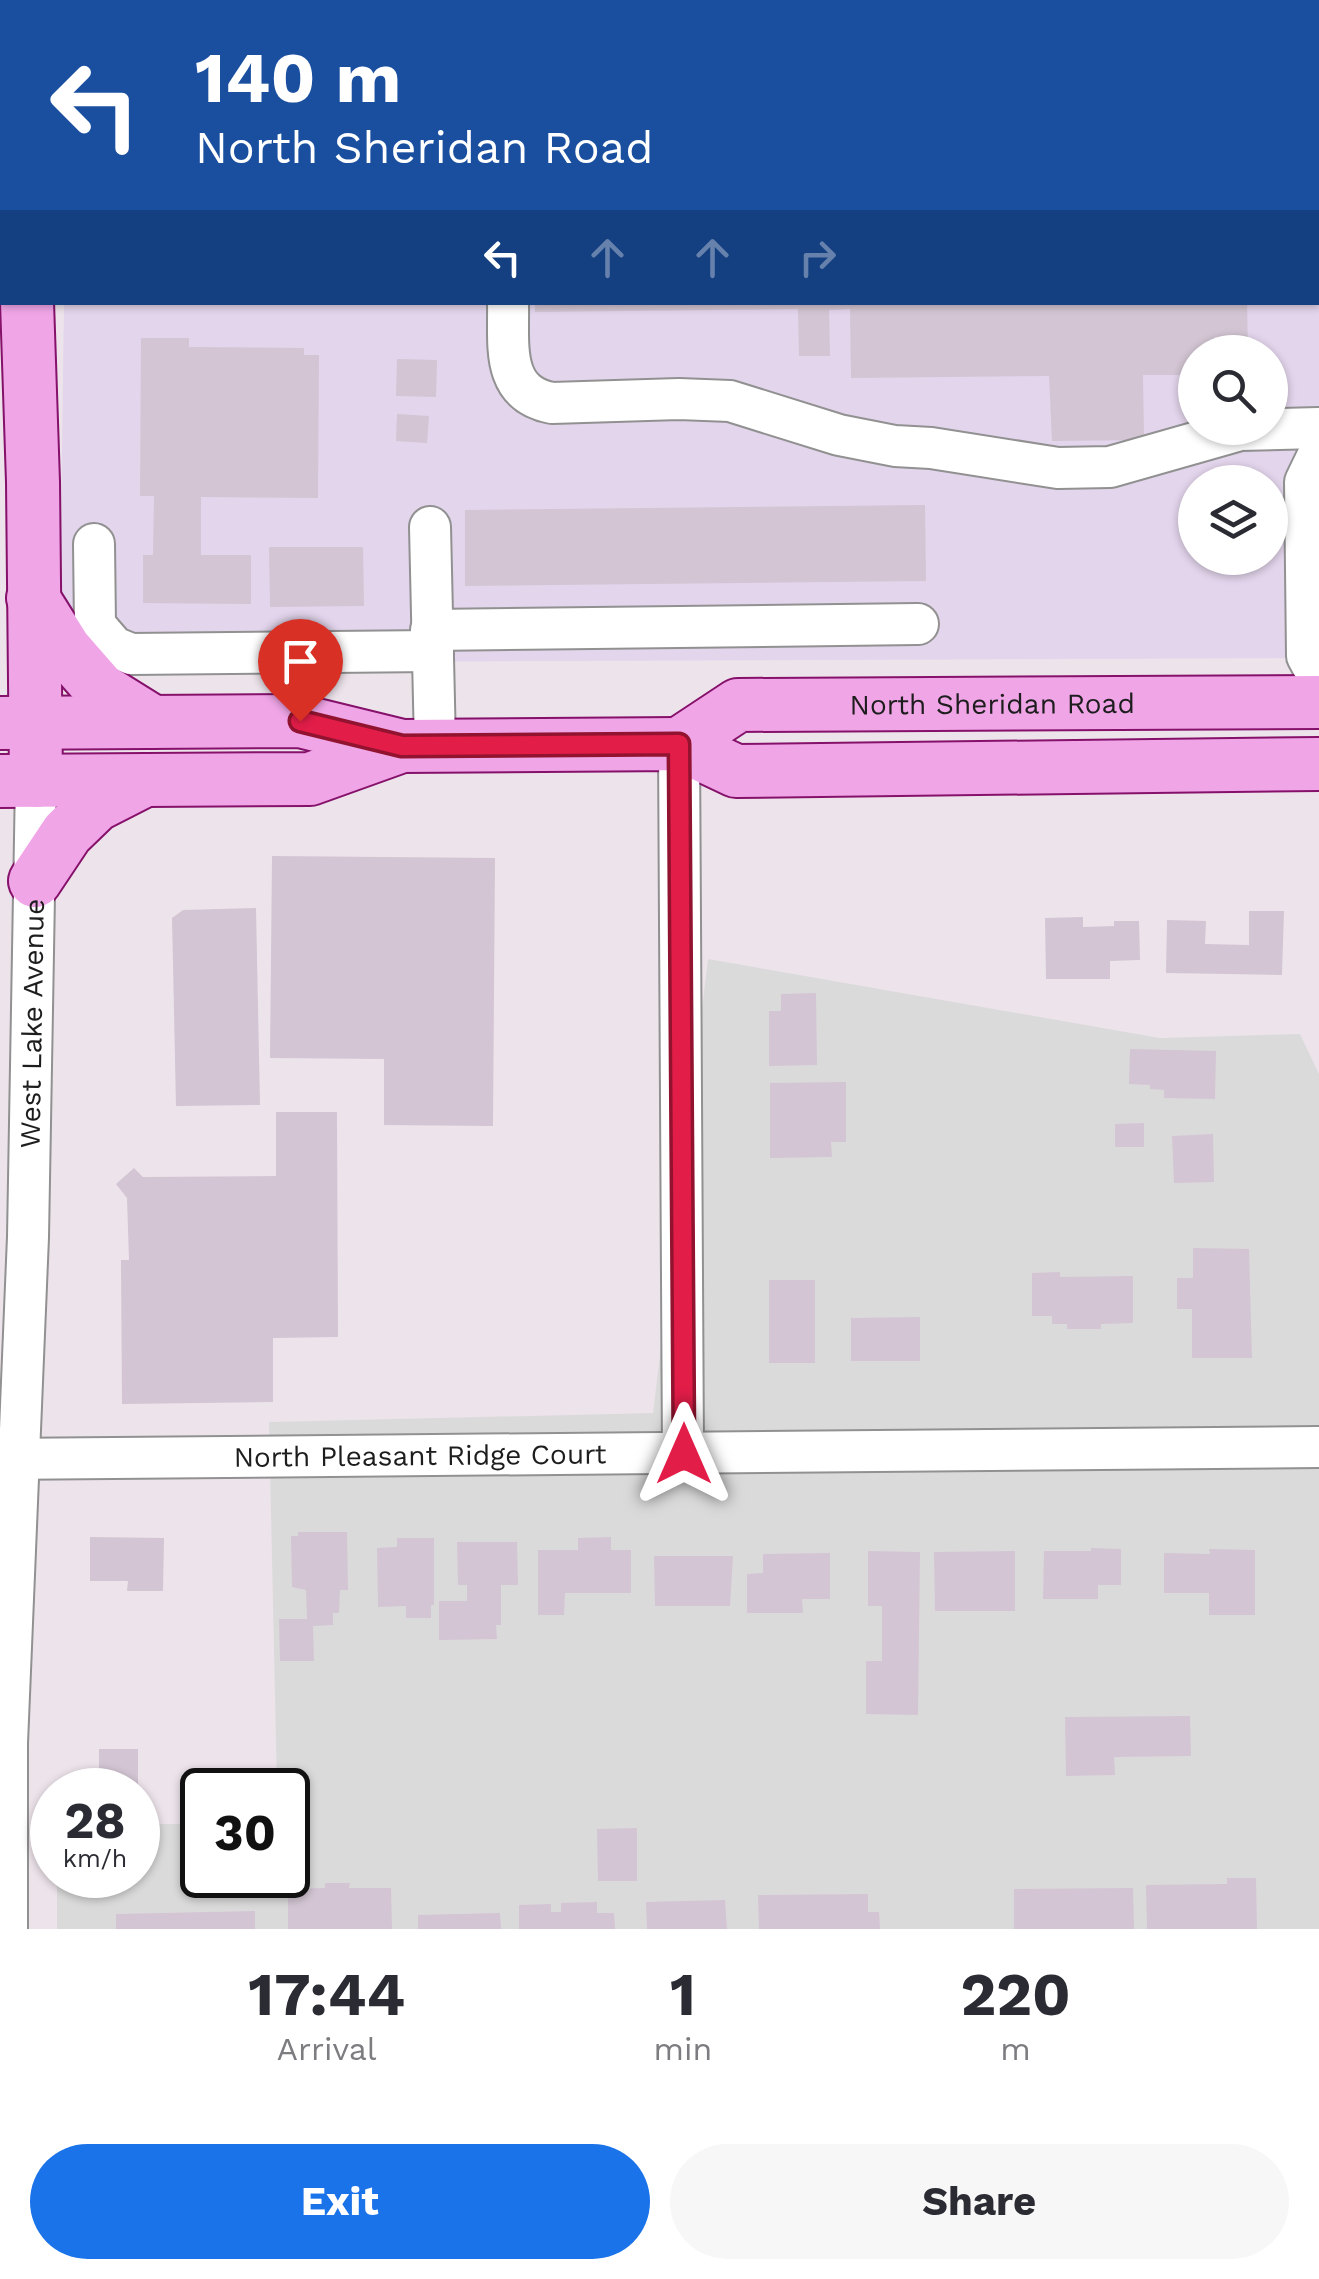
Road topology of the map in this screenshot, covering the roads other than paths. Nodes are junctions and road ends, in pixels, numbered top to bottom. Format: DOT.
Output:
graph roads {
  1 [pos="27,305"];
  2 [pos="508,305"];
  3 [pos="1319,428"];
  4 [pos="1319,454"];
  5 [pos="430,528"];
  6 [pos="94,544"];
  7 [pos="34,598"];
  8 [pos="918,624"];
  9 [pos="432,640"];
  10 [pos="1319,678"];
  11 [pos="1319,702"];
  12 [pos="1319,713"];
  13 [pos="153,722"];
  14 [pos="18,723"];
  15 [pos="679,744"];
  16 [pos="418,746"];
  17 [pos="1319,764"];
  18 [pos="1174,765"];
  19 [pos="145,780"];
  20 [pos="18,781"];
  21 [pos="35,881"];
  22 [pos="16,1062"];
  23 [pos="1319,1448"];
  24 [pos="684,1454"];
  25 [pos="6,1463"];
  26 [pos="7,1929"];
  1 -- 7 [label="main road, West Lake Avenue"];
  2 -- 3 [label="street"];
  4 -- 10 [label="street"];
  5 -- 9 [label="street"];
  6 -- 9 [label="street"];
  7 -- 13 [label="main road"];
  7 -- 14 [label="main road, West Lake Avenue"];
  8 -- 9 [label="street"];
  9 -- 16 [label="street"];
  11 -- 15 [label="main road, North Sheridan Road"];
  12 -- 18 [label="main road"];
  13 -- 14 [label="main road"];
  13 -- 16 [label="main road"];
  14 -- 20 [label="main road, West Lake Avenue"];
  15 -- 16 [label="main road"];
  15 -- 18 [label="main road"];
  15 -- 24 [label="street"];
  16 -- 19 [label="main road"];
  17 -- 18 [label="main road"];
  19 -- 20 [label="main road"];
  19 -- 21 [label="main road"];
  20 -- 21 [label="street, West Lake Avenue"];
  21 -- 22 [label="street, West Lake Avenue"];
  22 -- 25 [label="street, West Lake Avenue"];
  23 -- 24 [label="street, North Pleasant Ridge Court"];
  24 -- 25 [label="street, North Pleasant Ridge Court"];
  25 -- 26 [label="street, West Lake Avenue"];
}
